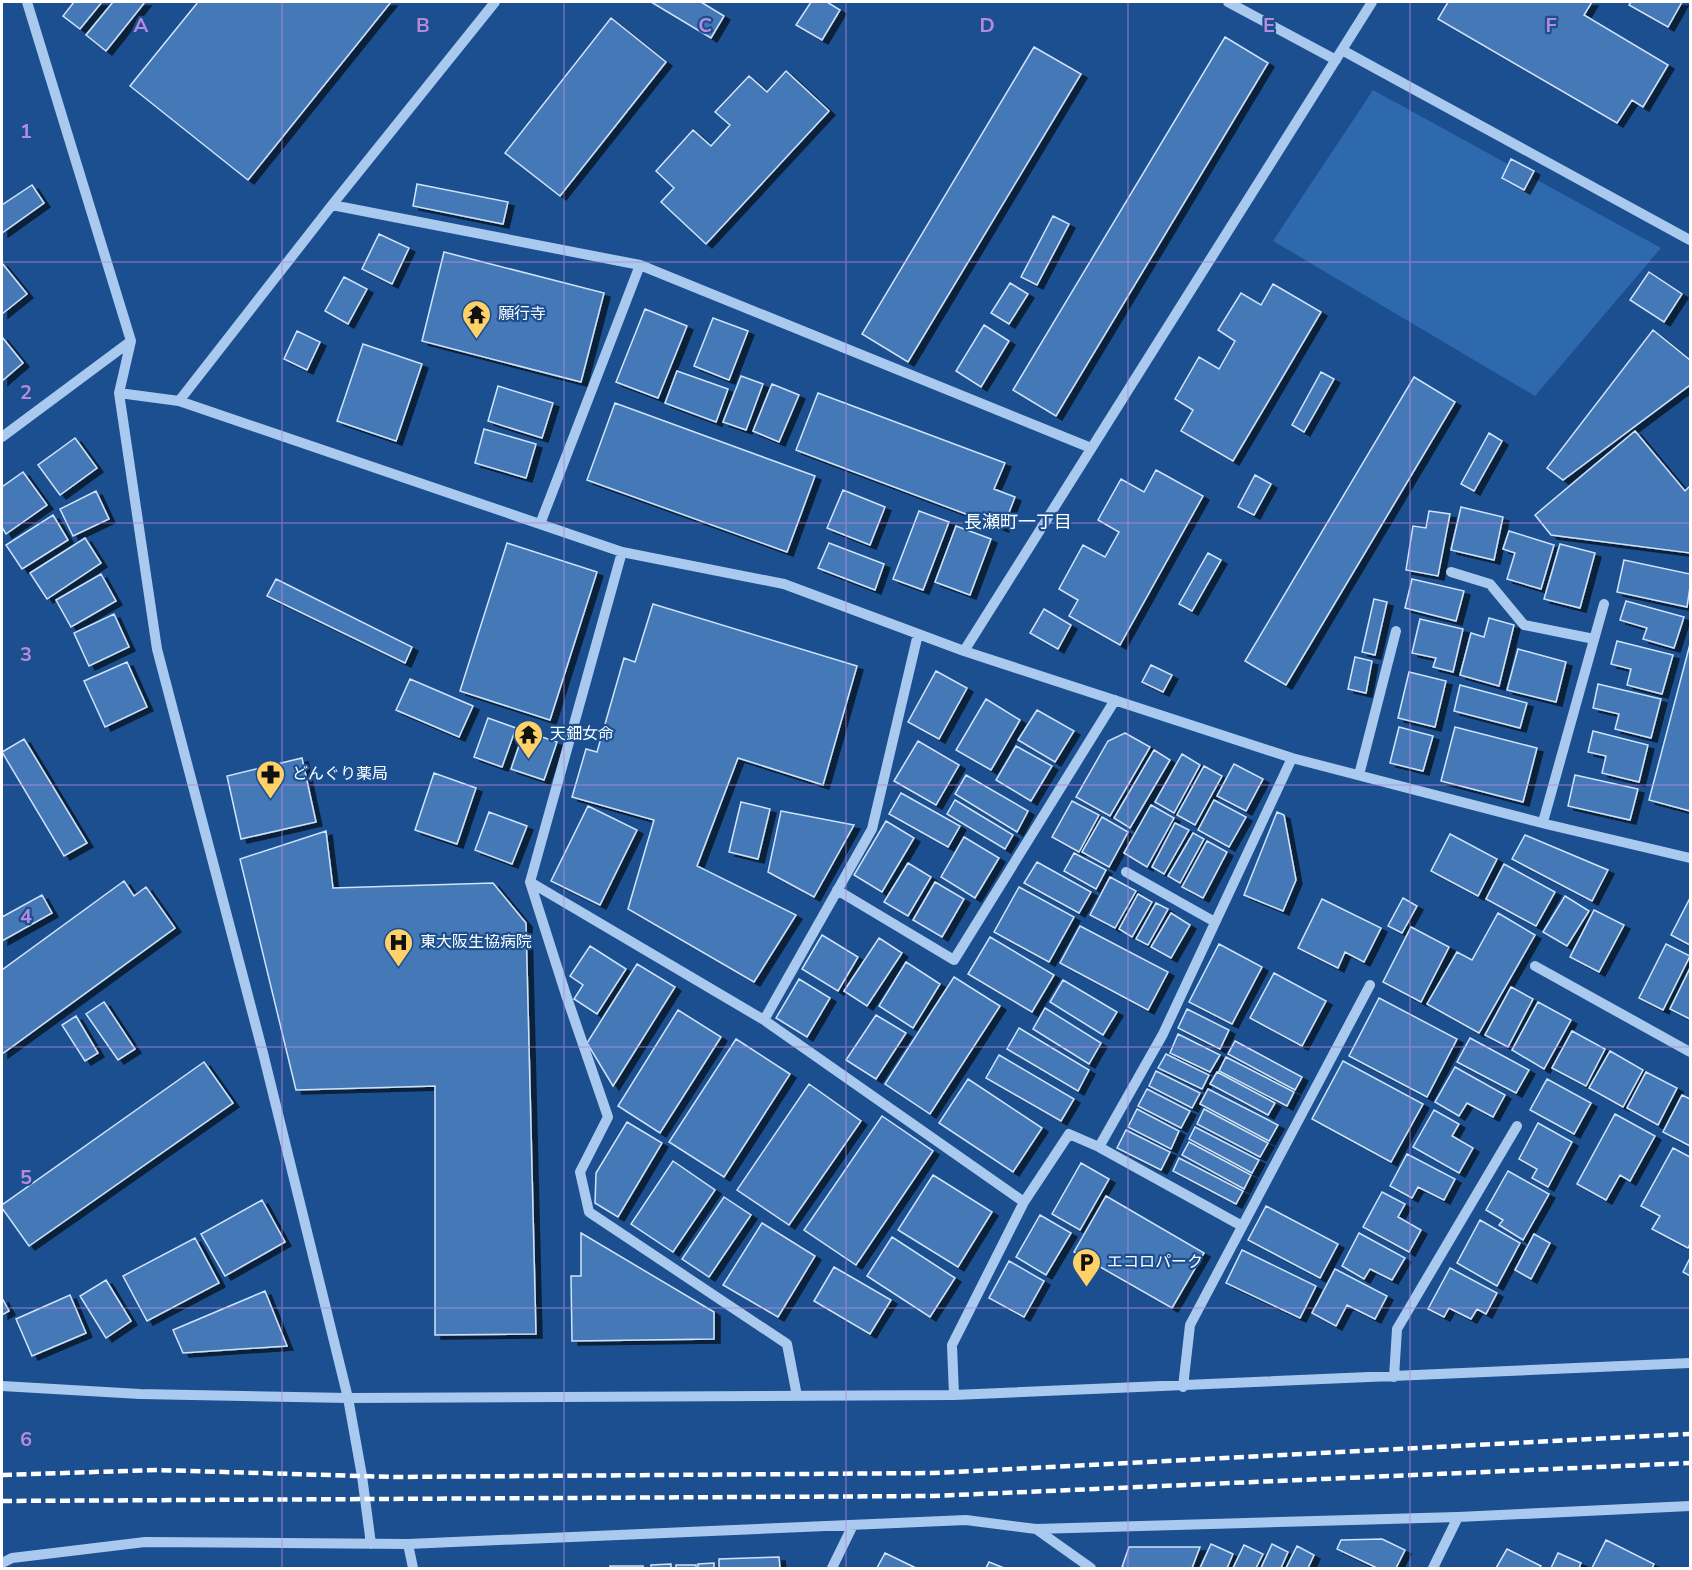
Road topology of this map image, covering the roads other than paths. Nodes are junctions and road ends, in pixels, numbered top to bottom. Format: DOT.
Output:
graph roads {
  1 [pos="27,2"];
  2 [pos="495,2"];
  3 [pos="1228,2"];
  4 [pos="1372,2"];
  5 [pos="1342,50"];
  6 [pos="1336,60"];
  7 [pos="332,205"];
  8 [pos="1690,240"];
  9 [pos="640,265"];
  10 [pos="131,341"];
  11 [pos="119,393"];
  12 [pos="179,401"];
  13 [pos="2,437"];
  14 [pos="1091,448"];
  15 [pos="540,524"];
  16 [pos="622,552"];
  17 [pos="1451,572"];
  18 [pos="1604,604"];
  19 [pos="1396,632"];
  20 [pos="918,634"];
  21 [pos="1594,639"];
  22 [pos="964,651"];
  23 [pos="1115,700"];
  24 [pos="1292,758"];
  25 [pos="1359,776"];
  26 [pos="1543,822"];
  27 [pos="1690,858"];
  28 [pos="1126,872"];
  29 [pos="530,882"];
  30 [pos="837,890"];
  31 [pos="1215,922"];
  32 [pos="1535,966"];
  33 [pos="1370,985"];
  34 [pos="764,1020"];
  35 [pos="1690,1052"];
  36 [pos="1517,1126"];
  37 [pos="1099,1148"];
  38 [pos="1024,1202"];
  39 [pos="1242,1226"];
  40 [pos="1690,1363"];
  41 [pos="1394,1377"];
  42 [pos="2,1386"];
  43 [pos="1183,1387"];
  44 [pos="954,1395"];
  45 [pos="797,1396"];
  46 [pos="348,1398"];
  47 [pos="1690,1506"];
  48 [pos="1458,1517"];
  49 [pos="853,1525"];
  50 [pos="1036,1529"];
  51 [pos="371,1544"];
  52 [pos="408,1544"];
  53 [pos="10,1563"];
  54 [pos="413,1569"];
  55 [pos="832,1569"];
  56 [pos="1091,1569"];
  57 [pos="1433,1569"];
  1 -- 10 [label="street"];
  2 -- 7 [label="street"];
  3 -- 6 [label="street"];
  4 -- 5 [label="street"];
  5 -- 6 [label="street"];
  5 -- 8 [label="street"];
  6 -- 14 [label="street"];
  7 -- 9 [label="street"];
  7 -- 12 [label="street"];
  9 -- 14 [label="street"];
  9 -- 15 [label="street"];
  10 -- 11 [label="street"];
  10 -- 13 [label="street"];
  11 -- 12 [label="street"];
  11 -- 46 [label="street"];
  12 -- 15 [label="street"];
  14 -- 22 [label="street"];
  15 -- 16 [label="street"];
  16 -- 20 [label="street"];
  16 -- 29 [label="street"];
  17 -- 21 [label="street"];
  18 -- 21 [label="street"];
  19 -- 25 [label="street"];
  20 -- 22 [label="street"];
  20 -- 30 [label="street"];
  21 -- 26 [label="street"];
  22 -- 23 [label="street"];
  23 -- 24 [label="street"];
  23 -- 30 [label="street"];
  24 -- 25 [label="street"];
  24 -- 31 [label="street"];
  25 -- 26 [label="street"];
  26 -- 27 [label="street"];
  28 -- 31 [label="street"];
  29 -- 34 [label="street"];
  29 -- 45 [label="street"];
  30 -- 34 [label="street"];
  31 -- 37 [label="street"];
  32 -- 35 [label="street"];
  33 -- 39 [label="street"];
  34 -- 38 [label="street"];
  36 -- 41 [label="street"];
  37 -- 38 [label="street"];
  37 -- 39 [label="street"];
  38 -- 44 [label="street"];
  39 -- 43 [label="street"];
  40 -- 41 [label="street"];
  41 -- 43 [label="street"];
  42 -- 46 [label="street"];
  43 -- 44 [label="street"];
  44 -- 45 [label="street"];
  45 -- 46 [label="street"];
  46 -- 51 [label="street"];
  47 -- 48 [label="street"];
  48 -- 50 [label="street"];
  48 -- 57 [label="street"];
  49 -- 50 [label="street"];
  49 -- 52 [label="street"];
  49 -- 55 [label="street"];
  50 -- 56 [label="street"];
  51 -- 52 [label="street"];
  51 -- 53 [label="street"];
  52 -- 54 [label="street"];
}
